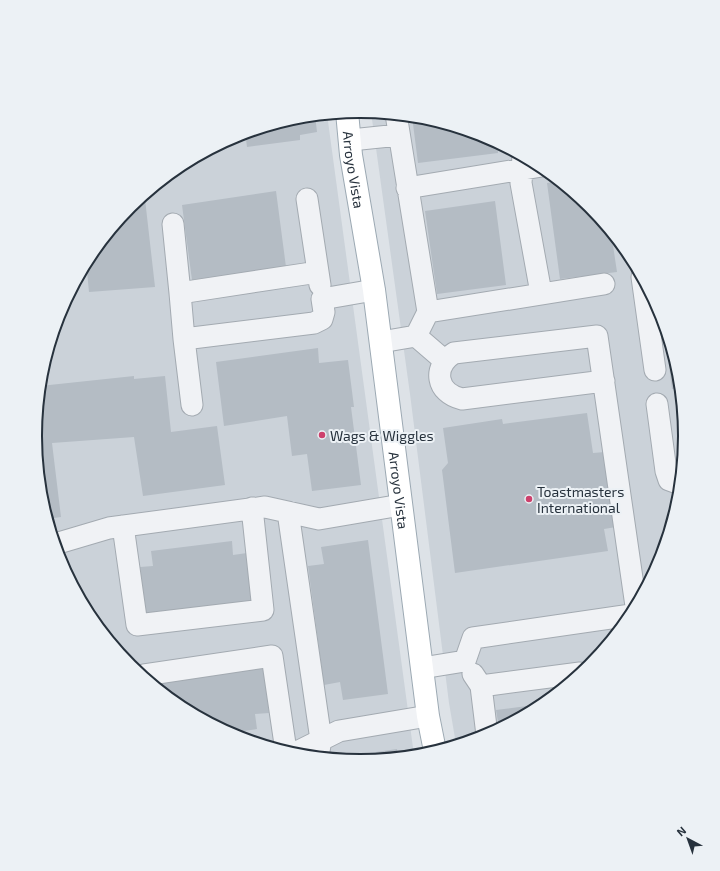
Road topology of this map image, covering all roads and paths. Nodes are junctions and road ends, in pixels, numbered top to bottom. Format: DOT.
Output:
graph roads {
  1 [pos="348,118"];
  2 [pos="397,120"];
  3 [pos="399,135"];
  4 [pos="350,140"];
  5 [pos="526,165"];
  6 [pos="528,166"];
  7 [pos="407,188"];
  8 [pos="307,199"];
  9 [pos="173,224"];
  10 [pos="318,272"];
  11 [pos="604,284"];
  12 [pos="374,290"];
  13 [pos="180,293"];
  14 [pos="541,294"];
  15 [pos="645,296"];
  16 [pos="322,299"];
  17 [pos="428,312"];
  18 [pos="416,336"];
  19 [pos="184,339"];
  20 [pos="381,342"];
  21 [pos="444,361"];
  22 [pos="655,370"];
  23 [pos="604,381"];
  24 [pos="192,404"];
  25 [pos="657,404"];
  26 [pos="674,482"];
  27 [pos="401,505"];
  28 [pos="252,508"];
  29 [pos="288,512"];
  30 [pos="123,526"];
  31 [pos="61,542"];
  32 [pos="635,596"];
  33 [pos="621,616"];
  34 [pos="466,661"];
  35 [pos="422,668"];
  36 [pos="149,674"];
  37 [pos="571,674"];
  38 [pos="481,686"];
  39 [pos="428,716"];
  40 [pos="485,728"];
  41 [pos="285,744"];
  42 [pos="434,745"];
  43 [pos="320,748"];
  44 [pos="310,749"];
  1 -- 4 [label="main road, Arroyo Vista"];
  2 -- 3 [label="lane"];
  3 -- 4 [label="lane"];
  3 -- 7 [label="lane"];
  4 -- 12 [label="main road, Arroyo Vista"];
  5 -- 7 [label="lane"];
  6 -- 14 [label="lane"];
  7 -- 17 [label="lane"];
  8 -- 10 [label="lane"];
  9 -- 13 [label="lane"];
  10 -- 13 [label="lane"];
  10 -- 16 [label="lane"];
  11 -- 14 [label="lane"];
  12 -- 16 [label="lane"];
  12 -- 20 [label="main road, Arroyo Vista"];
  13 -- 19 [label="lane"];
  14 -- 17 [label="lane"];
  15 -- 22 [label="lane"];
  16 -- 19 [label="lane"];
  17 -- 18 [label="lane"];
  18 -- 20 [label="lane"];
  18 -- 21 [label="lane"];
  19 -- 24 [label="lane"];
  20 -- 27 [label="main road, Arroyo Vista"];
  21 -- 23 [label="lane"];
  21 -- 23 [label="lane"];
  23 -- 32 [label="lane"];
  25 -- 26 [label="lane"];
  27 -- 29 [label="lane"];
  27 -- 35 [label="main road, Arroyo Vista"];
  28 -- 29 [label="lane"];
  28 -- 30 [label="lane"];
  28 -- 30 [label="lane"];
  29 -- 43 [label="lane"];
  30 -- 31 [label="lane"];
  33 -- 34 [label="lane"];
  34 -- 35 [label="lane"];
  34 -- 38 [label="lane"];
  35 -- 39 [label="main road, Arroyo Vista"];
  36 -- 41 [label="lane"];
  37 -- 38 [label="lane"];
  38 -- 40 [label="lane"];
  39 -- 42 [label="main road, Arroyo Vista"];
  39 -- 43 [label="lane"];
  43 -- 44 [label="lane"];
}
